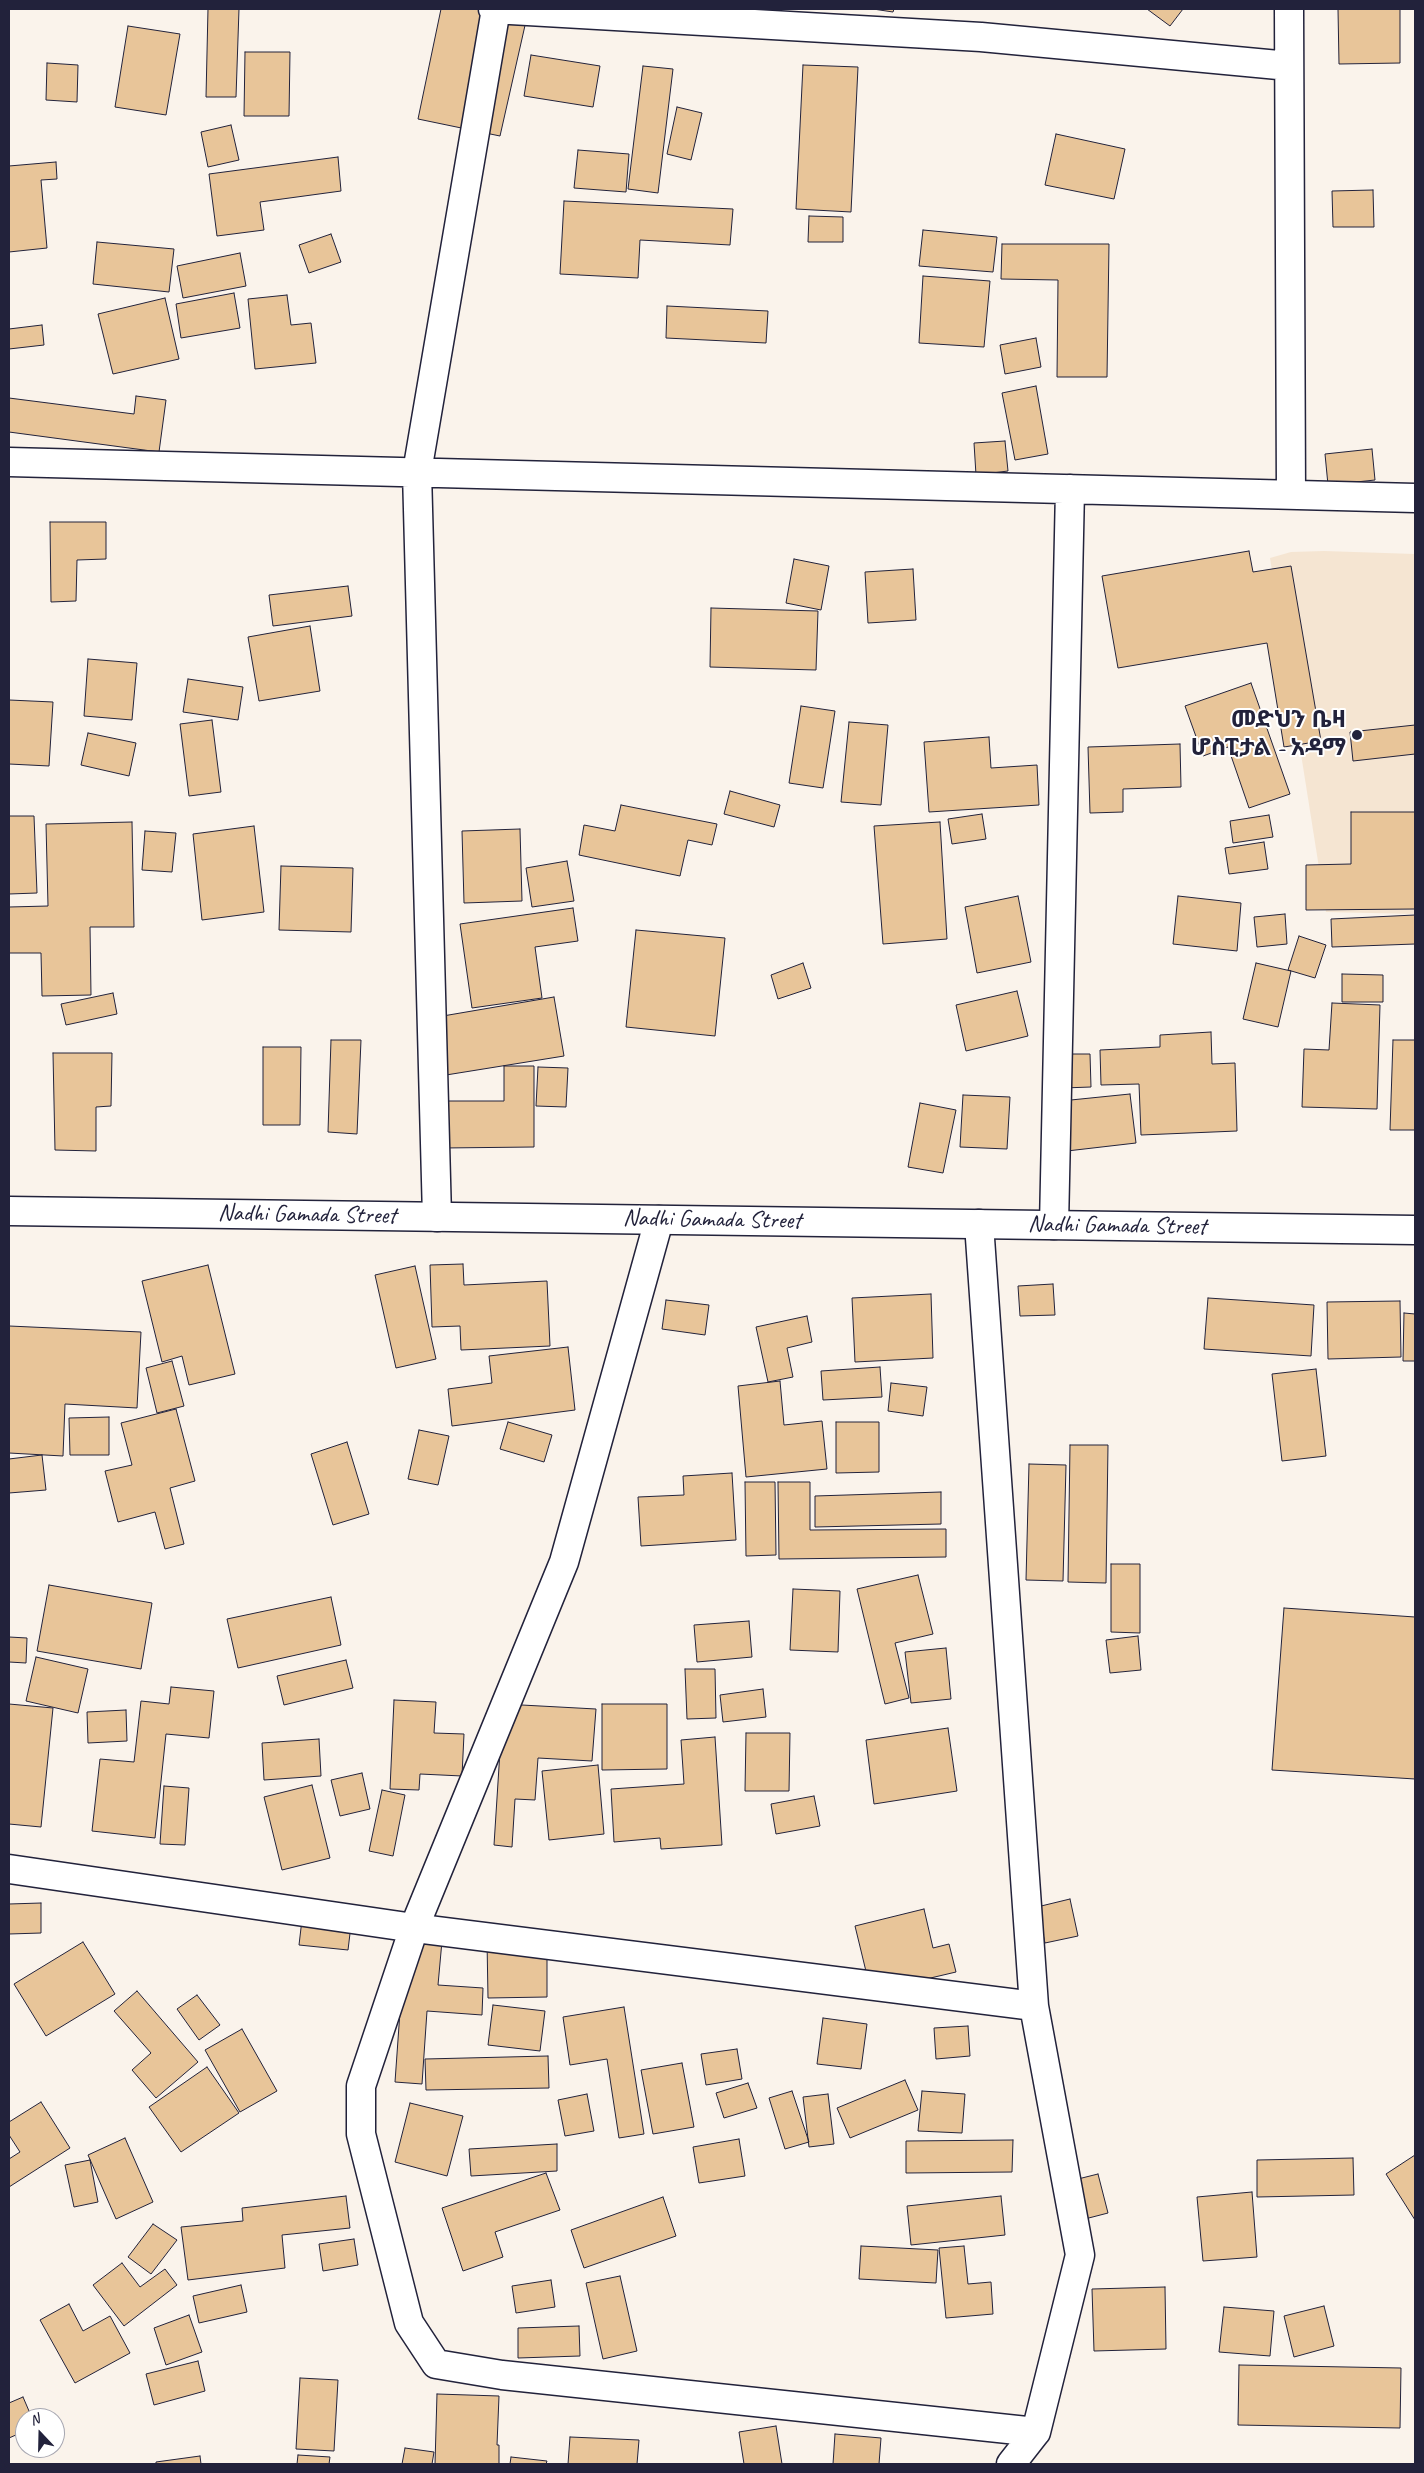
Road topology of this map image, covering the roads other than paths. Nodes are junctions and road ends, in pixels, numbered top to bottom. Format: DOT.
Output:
graph roads {
  1 [pos="495,9"];
  2 [pos="1289,9"];
  3 [pos="1289,66"];
  4 [pos="9,462"];
  5 [pos="416,472"];
  6 [pos="1070,489"];
  7 [pos="1291,495"];
  8 [pos="1415,498"];
  9 [pos="9,1211"];
  10 [pos="438,1217"];
  11 [pos="659,1220"];
  12 [pos="979,1224"];
  13 [pos="1054,1225"];
  14 [pos="1415,1230"];
  15 [pos="9,1869"];
  16 [pos="414,1928"];
  17 [pos="1034,2006"];
  18 [pos="1036,2432"];
  19 [pos="1011,2464"];
  1 -- 3 [label="street"];
  1 -- 5 [label="street"];
  2 -- 3 [label="street"];
  3 -- 7 [label="street"];
  4 -- 5 [label="street"];
  5 -- 6 [label="street"];
  5 -- 10 [label="street"];
  6 -- 7 [label="street"];
  6 -- 13 [label="street"];
  7 -- 8 [label="street"];
  9 -- 10 [label="street, Nadhi Gamada Street"];
  10 -- 11 [label="street, Nadhi Gamada Street"];
  11 -- 12 [label="street, Nadhi Gamada Street"];
  11 -- 16 [label="street"];
  12 -- 13 [label="street, Nadhi Gamada Street"];
  12 -- 17 [label="street"];
  13 -- 14 [label="street, Nadhi Gamada Street"];
  15 -- 16 [label="street"];
  16 -- 17 [label="street"];
  16 -- 18 [label="street"];
  17 -- 18 [label="street"];
  18 -- 19 [label="street"];
}
